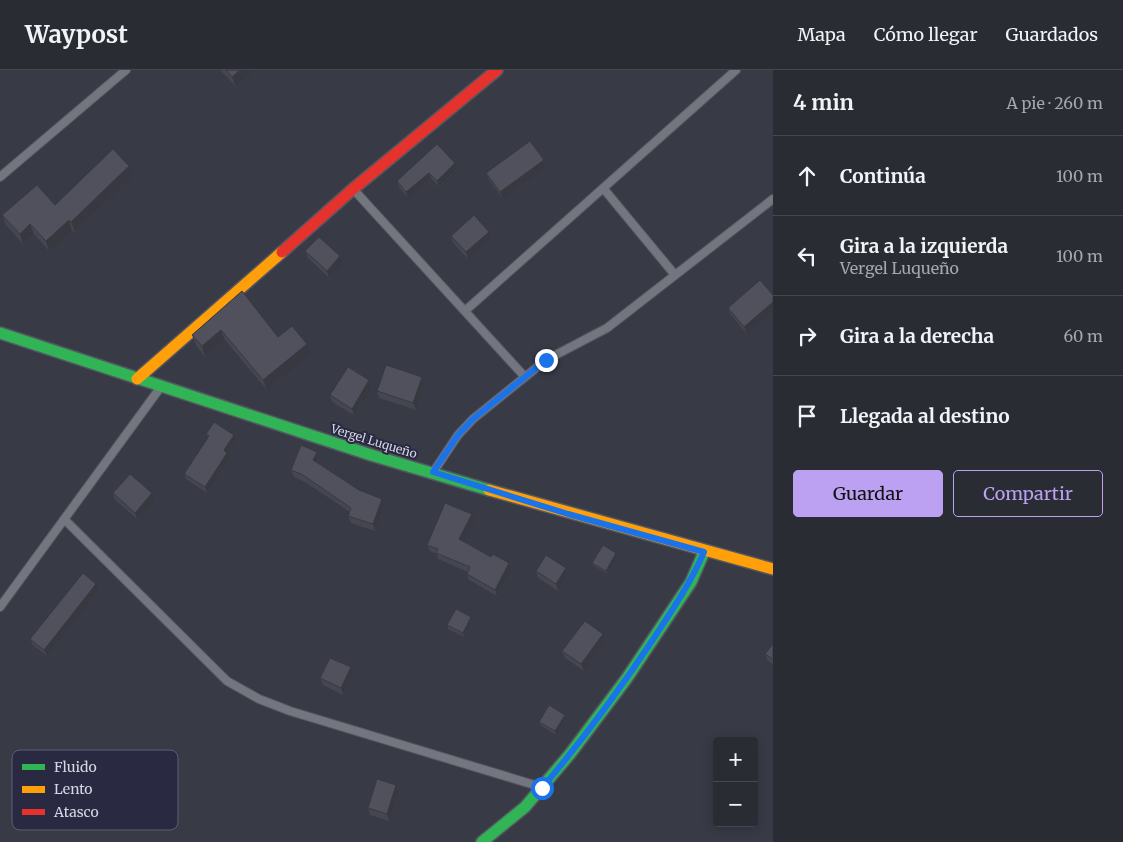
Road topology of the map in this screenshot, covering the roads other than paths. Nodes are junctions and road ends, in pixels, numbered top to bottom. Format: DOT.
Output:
graph roads {
  1 [pos="126,70"];
  2 [pos="497,70"];
  3 [pos="736,70"];
  4 [pos="0,177"];
  5 [pos="603,188"];
  6 [pos="353,189"];
  7 [pos="773,199"];
  8 [pos="675,275"];
  9 [pos="466,310"];
  10 [pos="0,333"];
  11 [pos="526,376"];
  12 [pos="137,379"];
  13 [pos="161,387"];
  14 [pos="433,472"];
  15 [pos="64,519"];
  16 [pos="704,552"];
  17 [pos="773,569"];
  18 [pos="0,606"];
  19 [pos="542,788"];
  20 [pos="482,842"];
  1 -- 4 [label="lane"];
  2 -- 6 [label="street"];
  3 -- 5 [label="lane"];
  5 -- 8 [label="lane"];
  5 -- 9 [label="lane"];
  6 -- 9 [label="lane"];
  6 -- 12 [label="street"];
  7 -- 8 [label="lane"];
  8 -- 11 [label="lane"];
  9 -- 11 [label="lane"];
  10 -- 12 [label="street, Vergel Luqueño"];
  11 -- 14 [label="lane"];
  12 -- 13 [label="street, Vergel Luqueño"];
  13 -- 14 [label="street, Vergel Luqueño"];
  13 -- 15 [label="lane"];
  14 -- 16 [label="street, Vergel Luqueño"];
  15 -- 18 [label="lane"];
  15 -- 19 [label="lane"];
  16 -- 17 [label="street, Vergel Luqueño"];
  16 -- 19 [label="street"];
  19 -- 20 [label="street"];
}
